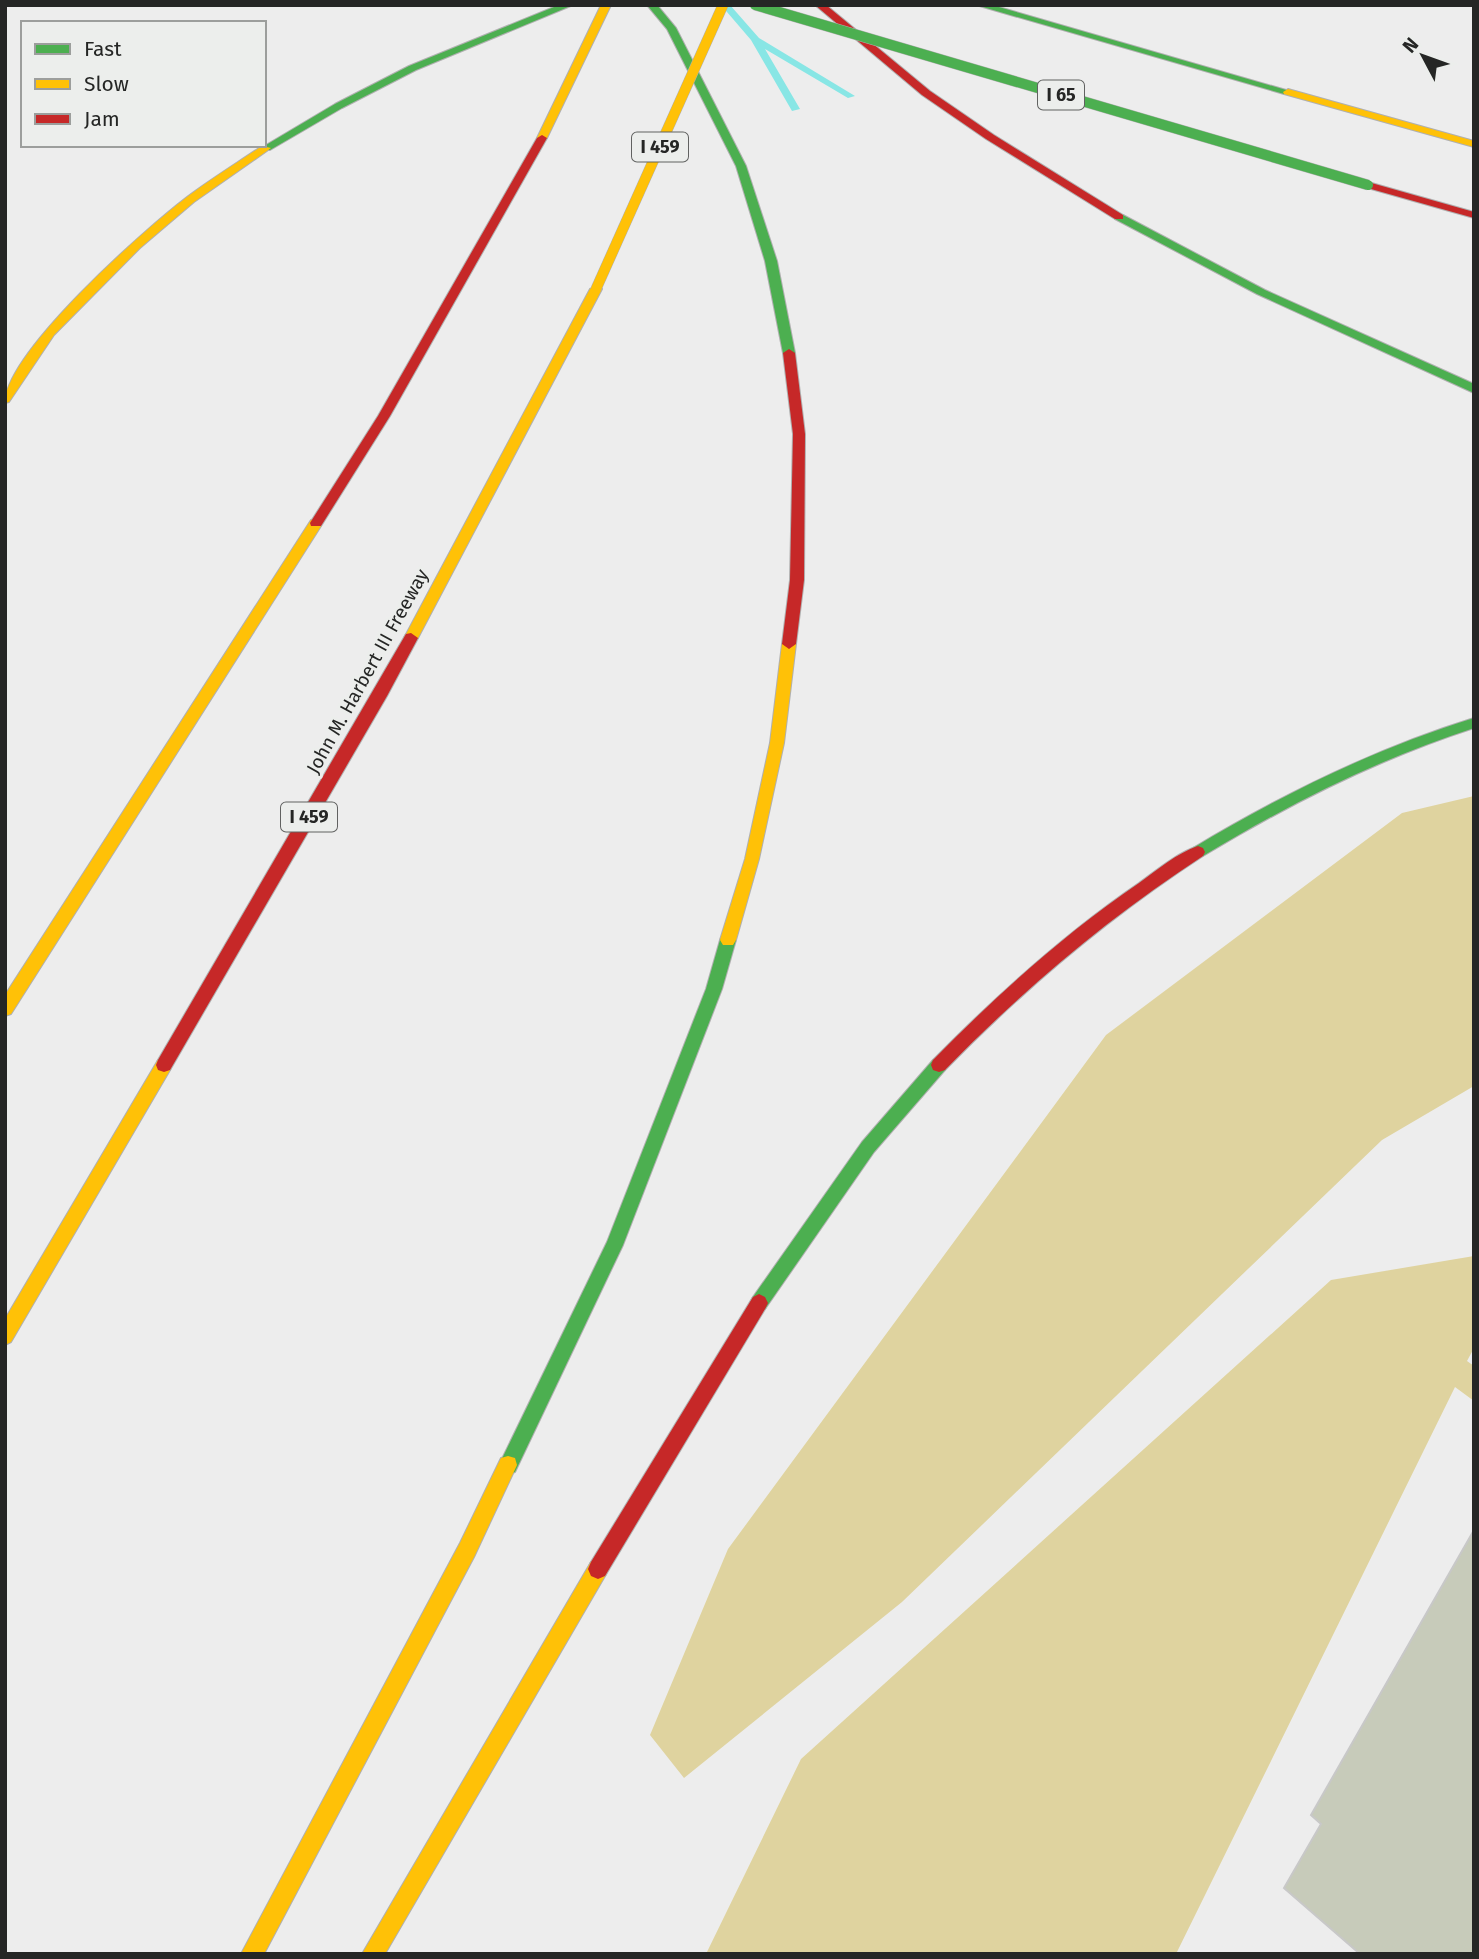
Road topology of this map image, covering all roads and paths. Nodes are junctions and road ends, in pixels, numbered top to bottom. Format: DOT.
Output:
graph roads {
  1 [pos="568,5"];
  2 [pos="606,5"];
  3 [pos="652,5"];
  4 [pos="723,5"];
  5 [pos="755,5"];
  6 [pos="820,5"];
  7 [pos="981,5"];
  8 [pos="1474,144"];
  9 [pos="1474,215"];
  10 [pos="1474,389"];
  11 [pos="5,400"];
  12 [pos="1474,723"];
  13 [pos="5,1009"];
  14 [pos="5,1336"];
  15 [pos="252,1954"];
  16 [pos="373,1954"];
  1 -- 11 [label="highway"];
  2 -- 13 [label="highway"];
  3 -- 15 [label="highway"];
  4 -- 14 [label="highway, John M. Harbert III Freeway / I 459, bridge"];
  5 -- 9 [label="highway, I 65, bridge"];
  6 -- 10 [label="highway"];
  7 -- 8 [label="highway"];
  12 -- 16 [label="highway"];
}
